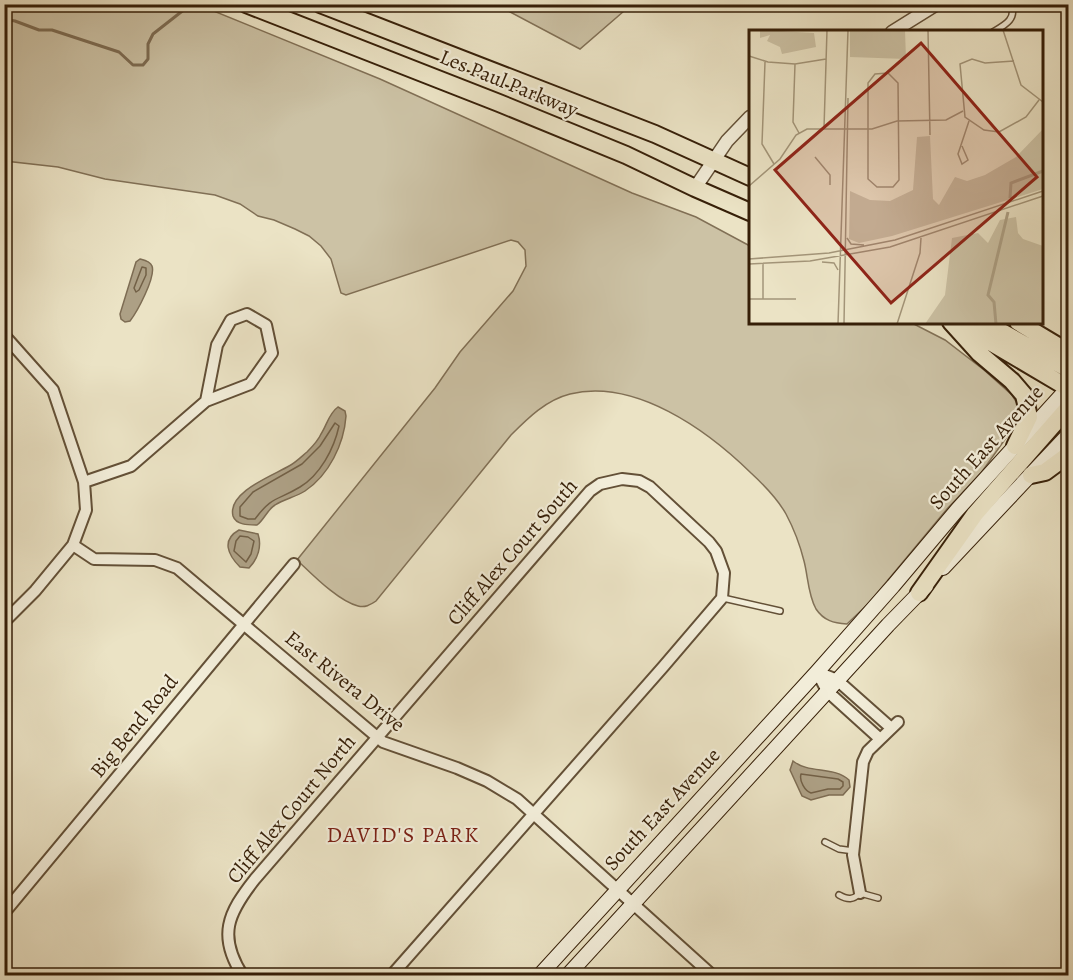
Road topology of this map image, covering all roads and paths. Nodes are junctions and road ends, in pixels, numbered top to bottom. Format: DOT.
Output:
graph roads {
  1 [pos="246,4"];
  2 [pos="320,4"];
  3 [pos="937,4"];
  4 [pos="1011,4"];
  5 [pos="895,30"];
  6 [pos="996,30"];
  7 [pos="749,118"];
  8 [pos="714,160"];
  9 [pos="749,177"];
  10 [pos="695,188"];
  11 [pos="749,212"];
  12 [pos="953,324"];
  13 [pos="960,324"];
  14 [pos="988,324"];
  15 [pos="1025,327"];
  16 [pos="4,335"];
  17 [pos="1068,341"];
  18 [pos="1068,352"];
  19 [pos="1068,369"];
  20 [pos="1068,388"];
  21 [pos="206,401"];
  22 [pos="1068,408"];
  23 [pos="1068,435"];
  24 [pos="1015,446"];
  25 [pos="1068,455"];
  26 [pos="1031,475"];
  27 [pos="84,482"];
  28 [pos="73,545"];
  29 [pos="294,564"];
  30 [pos="919,593"];
  31 [pos="722,598"];
  32 [pos="780,611"];
  33 [pos="4,622"];
  34 [pos="243,624"];
  35 [pos="817,672"];
  36 [pos="832,685"];
  37 [pos="378,737"];
  38 [pos="879,738"];
  39 [pos="535,813"];
  40 [pos="825,842"];
  41 [pos="854,851"];
  42 [pos="618,888"];
  43 [pos="860,893"];
  44 [pos="839,895"];
  45 [pos="878,898"];
  46 [pos="634,903"];
  47 [pos="4,913"];
  48 [pos="243,975"];
  49 [pos="391,975"];
  50 [pos="539,975"];
  51 [pos="567,975"];
  52 [pos="713,975"];
  1 -- 10 [label="main road, Les Paul Parkway"];
  2 -- 8 [label="main road, Les Paul Parkway"];
  3 -- 5 [label="street"];
  4 -- 6 [label="lane"];
  7 -- 8 [label="street"];
  8 -- 9 [label="main road, Les Paul Parkway"];
  8 -- 10 [label="street"];
  10 -- 11 [label="main road, Les Paul Parkway"];
  12 -- 24 [label="main road"];
  13 -- 20 [label="main road"];
  14 -- 19 [label="main road"];
  15 -- 17 [label="main road"];
  15 -- 18 [label="main road"];
  16 -- 27 [label="street"];
  20 -- 24 [label="main road, South East Avenue"];
  21 -- 21 [label="street"];
  21 -- 27 [label="street"];
  22 -- 30 [label="main road"];
  23 -- 26 [label="main road, South East Avenue"];
  24 -- 35 [label="main road, South East Avenue"];
  25 -- 26 [label="main road"];
  26 -- 30 [label="main road, South East Avenue"];
  27 -- 28 [label="street"];
  28 -- 33 [label="street"];
  28 -- 34 [label="street, East Rivera Drive"];
  29 -- 34 [label="street, Big Bend Road"];
  30 -- 36 [label="main road, South East Avenue"];
  31 -- 32 [label="lane"];
  31 -- 37 [label="street, Cliff Alex Court South"];
  31 -- 39 [label="street"];
  34 -- 37 [label="street, East Rivera Drive"];
  34 -- 47 [label="street, Big Bend Road"];
  35 -- 36 [label="street"];
  35 -- 42 [label="main road, South East Avenue"];
  36 -- 38 [label="street"];
  36 -- 38 [label="street"];
  36 -- 46 [label="main road, South East Avenue"];
  37 -- 39 [label="street, East Rivera Drive"];
  37 -- 48 [label="street, Cliff Alex Court North"];
  38 -- 41 [label="street"];
  39 -- 42 [label="street, East Rivera Drive"];
  39 -- 49 [label="street"];
  40 -- 41 [label="lane"];
  41 -- 43 [label="street"];
  42 -- 46 [label="street, East Rivera Drive"];
  42 -- 50 [label="main road, South East Avenue"];
  43 -- 44 [label="lane"];
  43 -- 45 [label="lane"];
  46 -- 51 [label="main road, South East Avenue"];
  46 -- 52 [label="street, East Rivera Drive"];
}
